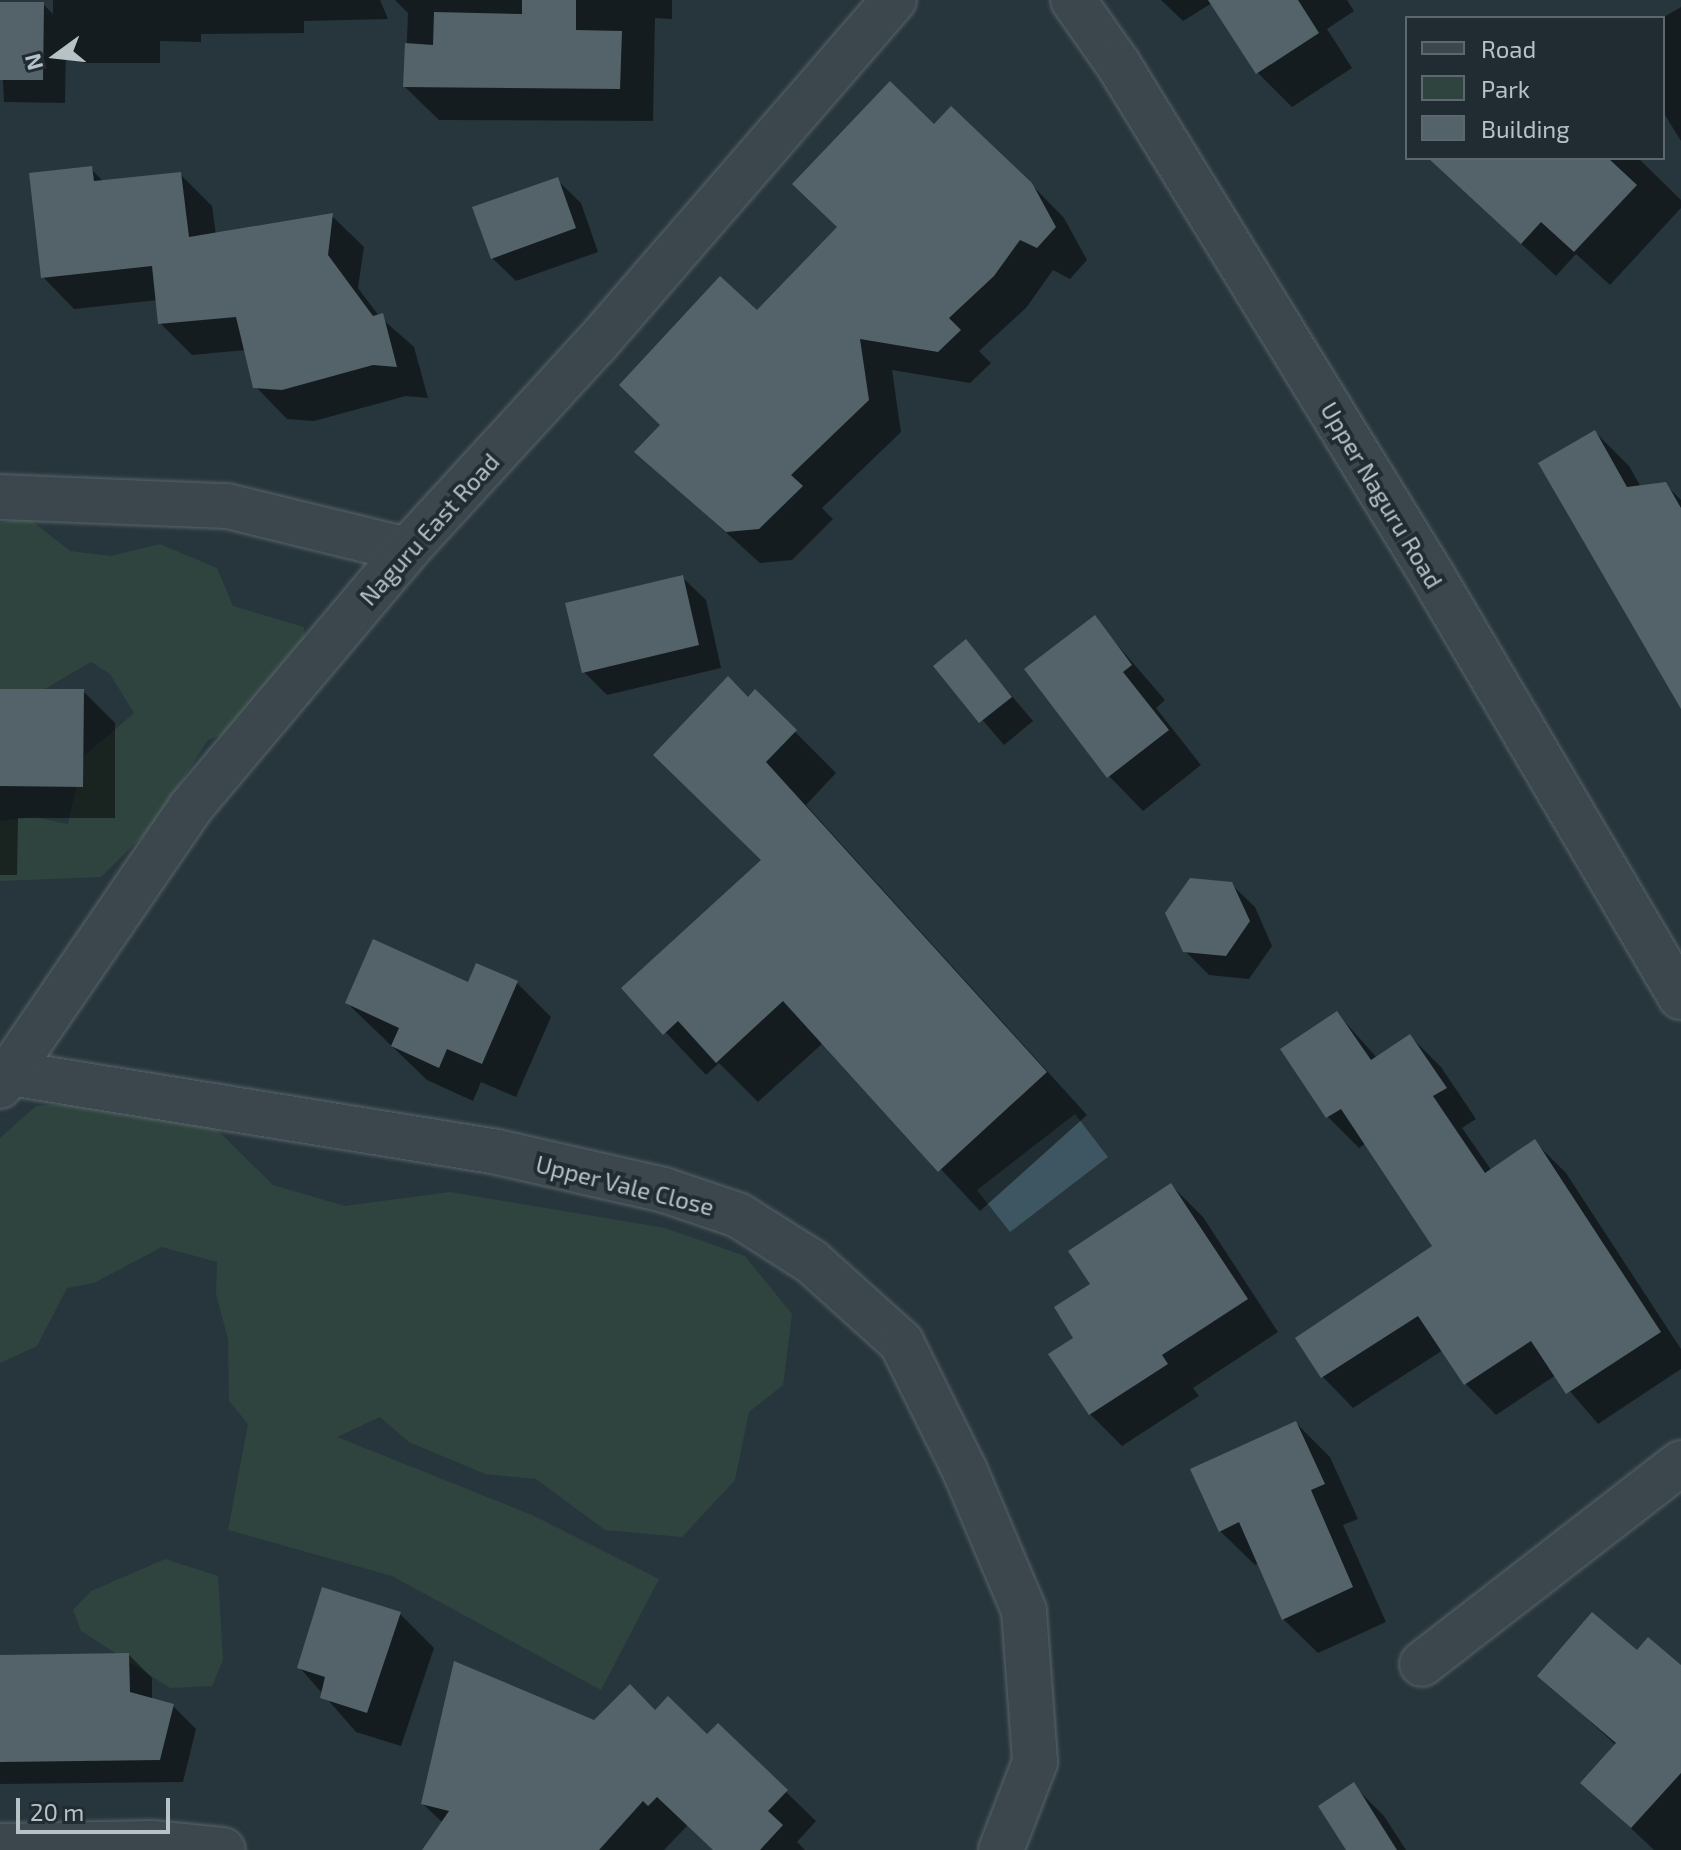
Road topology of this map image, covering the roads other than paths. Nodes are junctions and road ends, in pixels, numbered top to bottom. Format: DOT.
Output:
graph roads {
  1 [pos="894,0"];
  2 [pos="1073,0"];
  3 [pos="0,497"];
  4 [pos="407,550"];
  5 [pos="1681,997"];
  6 [pos="5,1080"];
  7 [pos="1681,1463"];
  8 [pos="1422,1664"];
  9 [pos="0,1846"];
  10 [pos="223,1850"];
  11 [pos="1001,1850"];
  1 -- 4 [label="street, Naguru East Road"];
  2 -- 5 [label="street, Upper Naguru Road"];
  3 -- 4 [label="street"];
  4 -- 6 [label="street, Naguru East Road"];
  6 -- 11 [label="street, Upper Vale Close"];
  7 -- 8 [label="street"];
  9 -- 10 [label="street"];
}
